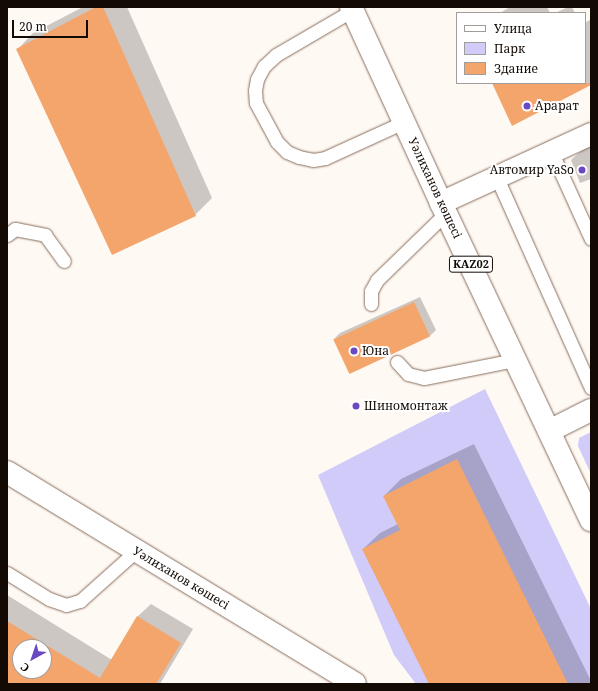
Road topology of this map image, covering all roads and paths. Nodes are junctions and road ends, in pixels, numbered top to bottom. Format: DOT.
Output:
graph roads {
  1 [pos="352,8"];
  2 [pos="404,122"];
  3 [pos="591,134"];
  4 [pos="552,153"];
  5 [pos="497,178"];
  6 [pos="444,208"];
  7 [pos="7,235"];
  8 [pos="591,240"];
  9 [pos="64,261"];
  10 [pos="371,304"];
  11 [pos="515,360"];
  12 [pos="397,362"];
  13 [pos="591,388"];
  14 [pos="591,410"];
  15 [pos="549,431"];
  16 [pos="7,472"];
  17 [pos="591,520"];
  18 [pos="136,550"];
  19 [pos="7,572"];
  20 [pos="355,684"];
  1 -- 2 [label="main road, Уәлиханов көшесі / KАZ02"];
  1 -- 2 [label="lane"];
  2 -- 6 [label="main road, Уәлиханов көшесі / KАZ02"];
  3 -- 4 [label="main road"];
  4 -- 5 [label="main road"];
  4 -- 8 [label="lane"];
  5 -- 6 [label="main road"];
  5 -- 13 [label="lane"];
  6 -- 10 [label="lane"];
  6 -- 11 [label="main road, Уәлиханов көшесі / KАZ02"];
  7 -- 9 [label="lane"];
  11 -- 12 [label="lane"];
  11 -- 15 [label="main road, Уәлиханов көшесі / KАZ02"];
  14 -- 15 [label="main road"];
  15 -- 17 [label="main road, Уәлиханов көшесі / KАZ02"];
  16 -- 18 [label="main road, Уәлиханов көшесі"];
  18 -- 19 [label="lane"];
  18 -- 20 [label="main road, Уәлиханов көшесі"];
}
